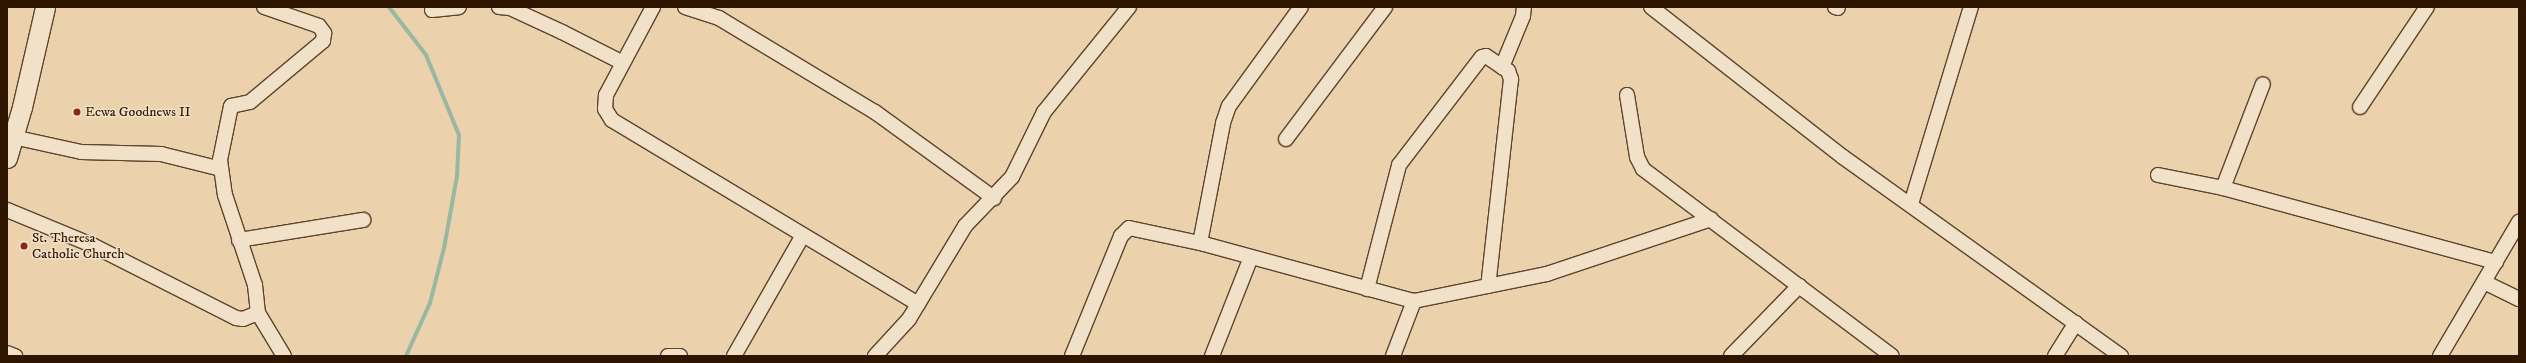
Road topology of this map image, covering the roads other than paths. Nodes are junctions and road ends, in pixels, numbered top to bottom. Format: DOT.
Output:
graph roads {
  1 [pos="45,7"];
  2 [pos="264,7"];
  3 [pos="459,7"];
  4 [pos="499,7"];
  5 [pos="653,7"];
  6 [pos="685,7"];
  7 [pos="1129,7"];
  8 [pos="1301,7"];
  9 [pos="1385,7"];
  10 [pos="1524,7"];
  11 [pos="1651,7"];
  12 [pos="1971,7"];
  13 [pos="2427,7"];
  14 [pos="432,10"];
  15 [pos="623,63"];
  16 [pos="1502,67"];
  17 [pos="2263,84"];
  18 [pos="1627,95"];
  19 [pos="2360,107"];
  20 [pos="14,114"];
  21 [pos="13,137"];
  22 [pos="1286,139"];
  23 [pos="7,158"];
  24 [pos="221,169"];
  25 [pos="2158,175"];
  26 [pos="2223,188"];
  27 [pos="994,198"];
  28 [pos="1911,204"];
  29 [pos="7,210"];
  30 [pos="1711,219"];
  31 [pos="363,220"];
  32 [pos="2519,222"];
  33 [pos="803,235"];
  34 [pos="239,240"];
  35 [pos="1200,243"];
  36 [pos="1251,257"];
  37 [pos="2496,262"];
  38 [pos="2484,282"];
  39 [pos="1488,286"];
  40 [pos="1799,286"];
  41 [pos="1367,289"];
  42 [pos="2519,300"];
  43 [pos="1414,301"];
  44 [pos="918,304"];
  45 [pos="258,313"];
  46 [pos="2076,323"];
  47 [pos="7,353"];
  48 [pos="15,356"];
  49 [pos="284,356"];
  50 [pos="668,356"];
  51 [pos="680,356"];
  52 [pos="734,356"];
  53 [pos="875,356"];
  54 [pos="1072,356"];
  55 [pos="1212,356"];
  56 [pos="1394,356"];
  57 [pos="1731,356"];
  58 [pos="1892,356"];
  59 [pos="2055,356"];
  60 [pos="2121,356"];
  61 [pos="2440,356"];
  1 -- 20 [label="street"];
  2 -- 24 [label="street"];
  3 -- 14 [label="street"];
  4 -- 15 [label="street"];
  5 -- 15 [label="street"];
  6 -- 27 [label="street"];
  7 -- 27 [label="street"];
  8 -- 35 [label="street"];
  9 -- 22 [label="street"];
  10 -- 16 [label="street"];
  11 -- 28 [label="street"];
  12 -- 28 [label="street"];
  13 -- 19 [label="street"];
  15 -- 33 [label="street"];
  16 -- 39 [label="street"];
  16 -- 41 [label="street"];
  17 -- 26 [label="street"];
  18 -- 30 [label="street"];
  20 -- 21 [label="street"];
  21 -- 23 [label="street"];
  21 -- 24 [label="street"];
  24 -- 34 [label="street"];
  25 -- 26 [label="street"];
  26 -- 37 [label="street"];
  27 -- 44 [label="street"];
  28 -- 46 [label="street"];
  29 -- 45 [label="street"];
  30 -- 39 [label="street"];
  30 -- 40 [label="street"];
  31 -- 34 [label="street"];
  32 -- 37 [label="street"];
  33 -- 44 [label="street"];
  33 -- 52 [label="street"];
  34 -- 45 [label="street"];
  35 -- 36 [label="street"];
  35 -- 54 [label="street"];
  36 -- 41 [label="street"];
  36 -- 55 [label="street"];
  37 -- 38 [label="street"];
  38 -- 42 [label="street"];
  38 -- 61 [label="street"];
  39 -- 43 [label="street"];
  40 -- 57 [label="street"];
  40 -- 58 [label="street"];
  41 -- 43 [label="street"];
  43 -- 56 [label="street"];
  44 -- 53 [label="street"];
  45 -- 49 [label="street"];
  46 -- 59 [label="street"];
  46 -- 60 [label="street"];
  47 -- 48 [label="street"];
  50 -- 51 [label="street"];
}
